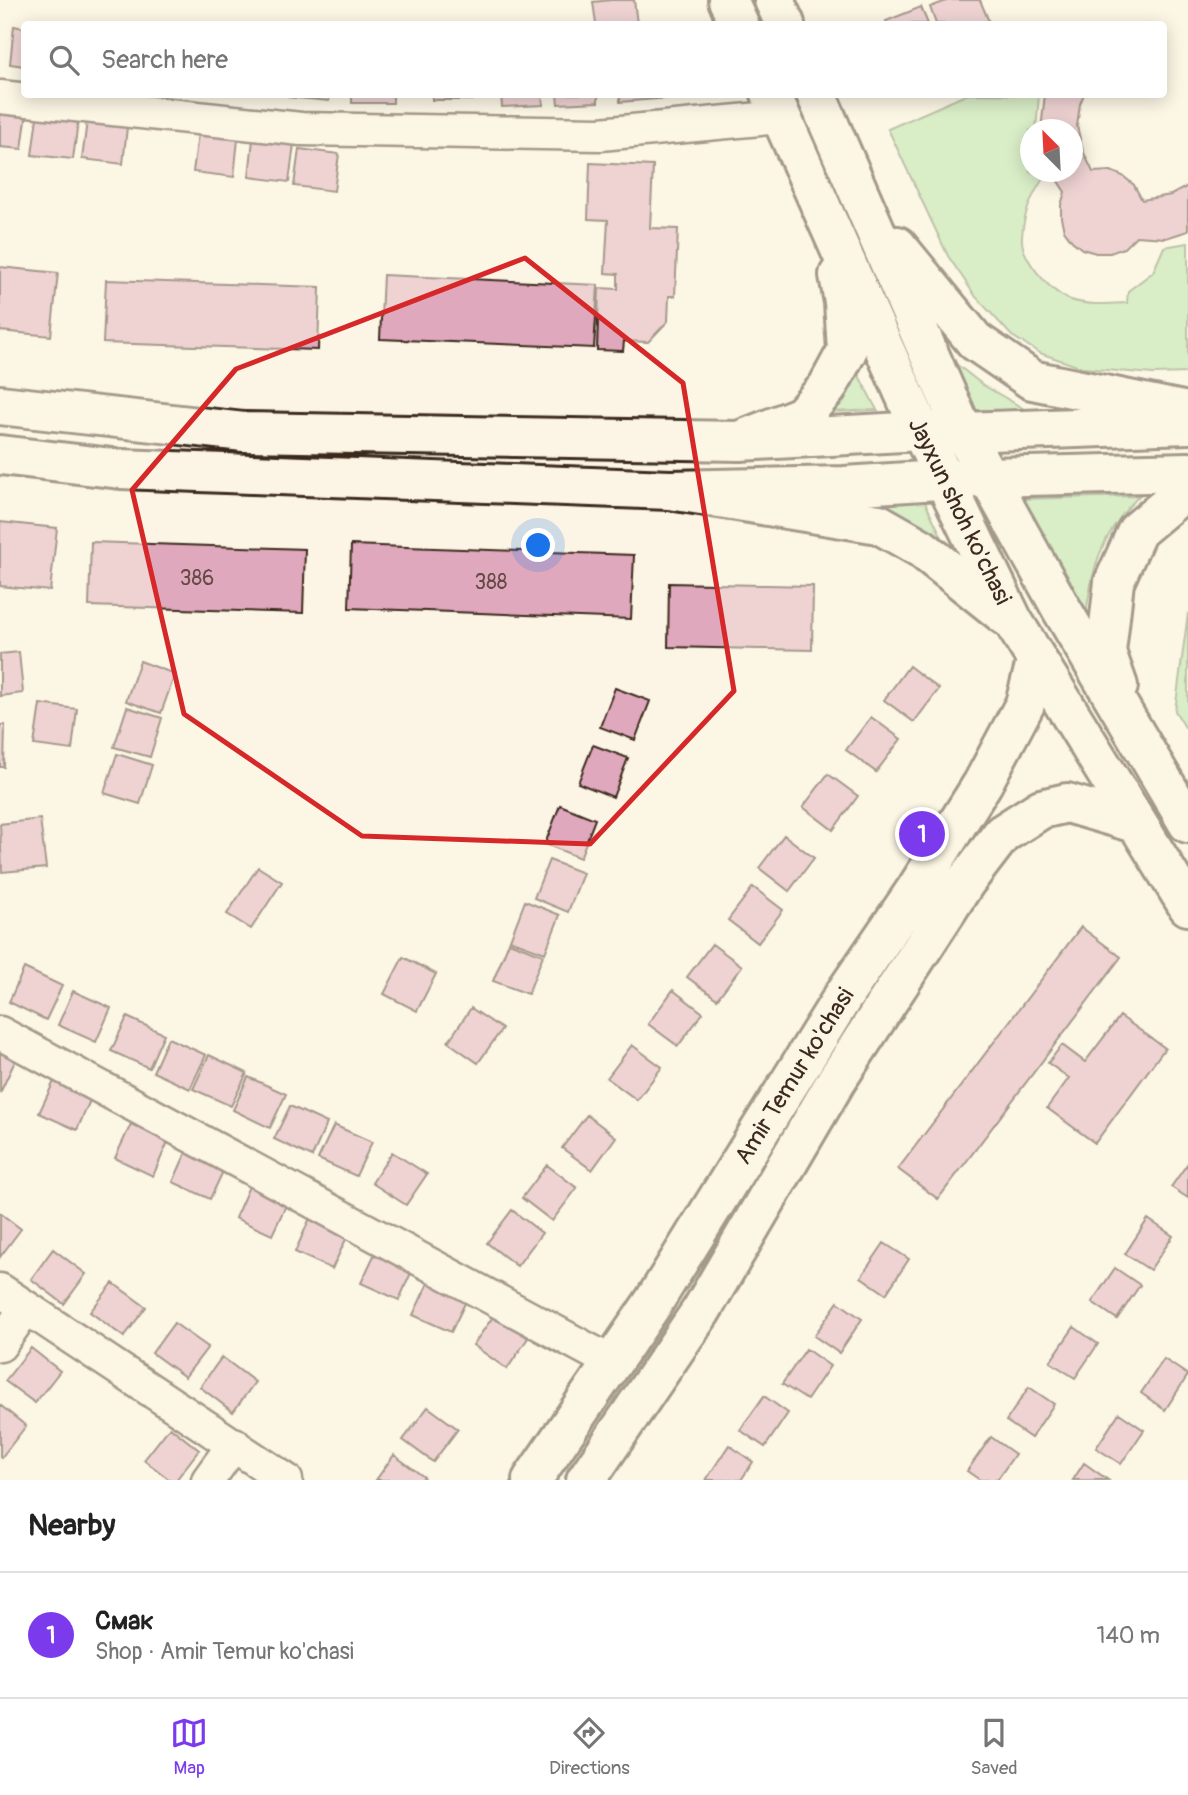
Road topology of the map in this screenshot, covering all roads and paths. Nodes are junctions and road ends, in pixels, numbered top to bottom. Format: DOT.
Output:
graph roads {
  1 [pos="728,0"];
  2 [pos="774,0"];
  3 [pos="738,21"];
  4 [pos="784,21"];
  5 [pos="0,97"];
  6 [pos="818,98"];
  7 [pos="776,106"];
  8 [pos="865,207"];
  9 [pos="827,221"];
  10 [pos="0,405"];
  11 [pos="1188,412"];
  12 [pos="1188,424"];
  13 [pos="921,431"];
  14 [pos="962,432"];
  15 [pos="738,442"];
  16 [pos="0,455"];
  17 [pos="1188,472"];
  18 [pos="987,477"];
  19 [pos="947,480"];
  20 [pos="670,490"];
  21 [pos="1188,492"];
  22 [pos="1013,621"];
  23 [pos="1036,662"];
  24 [pos="1138,741"];
  25 [pos="1188,822"];
  26 [pos="1135,823"];
  27 [pos="1188,906"];
  28 [pos="0,1033"];
  29 [pos="0,1290"];
  30 [pos="26,1308"];
  31 [pos="0,1345"];
  32 [pos="613,1363"];
  33 [pos="234,1444"];
  34 [pos="208,1480"];
  35 [pos="286,1480"];
  36 [pos="532,1480"];
  37 [pos="586,1480"];
  1 -- 3 [label="main road"];
  2 -- 4 [label="main road"];
  5 -- 7 [label="street"];
  6 -- 8 [label="main road, Jayxun shoh ko'chasi"];
  7 -- 9 [label="main road, Jayxun shoh ko'chasi"];
  8 -- 11 [label="main road"];
  8 -- 14 [label="main road, Jayxun shoh ko'chasi"];
  9 -- 13 [label="main road, Jayxun shoh ko'chasi"];
  9 -- 15 [label="main road"];
  10 -- 15 [label="main road"];
  12 -- 14 [label="main road"];
  13 -- 14 [label="main road"];
  13 -- 15 [label="main road"];
  13 -- 19 [label="main road, Jayxun shoh ko'chasi"];
  14 -- 18 [label="main road, Jayxun shoh ko'chasi"];
  16 -- 20 [label="main road"];
  17 -- 18 [label="main road"];
  18 -- 19 [label="main road"];
  18 -- 24 [label="main road, Jayxun shoh ko'chasi"];
  19 -- 20 [label="main road"];
  19 -- 22 [label="main road, Jayxun shoh ko'chasi"];
  20 -- 22 [label="main road"];
  21 -- 24 [label="main road"];
  22 -- 23 [label="main road, Jayxun shoh ko'chasi"];
  23 -- 26 [label="main road, Jayxun shoh ko'chasi"];
  23 -- 32 [label="main road, Amir Temur ko'chasi"];
  24 -- 25 [label="main road, Jayxun shoh ko'chasi"];
  26 -- 27 [label="main road, Jayxun shoh ko'chasi"];
  26 -- 37 [label="main road, Amir Temur ko'chasi"];
  28 -- 32 [label="street"];
  29 -- 30 [label="street"];
  30 -- 31 [label="street"];
  30 -- 33 [label="street"];
  32 -- 36 [label="main road, Amir Temur ko'chasi"];
  33 -- 34 [label="street"];
  33 -- 35 [label="street"];
}
